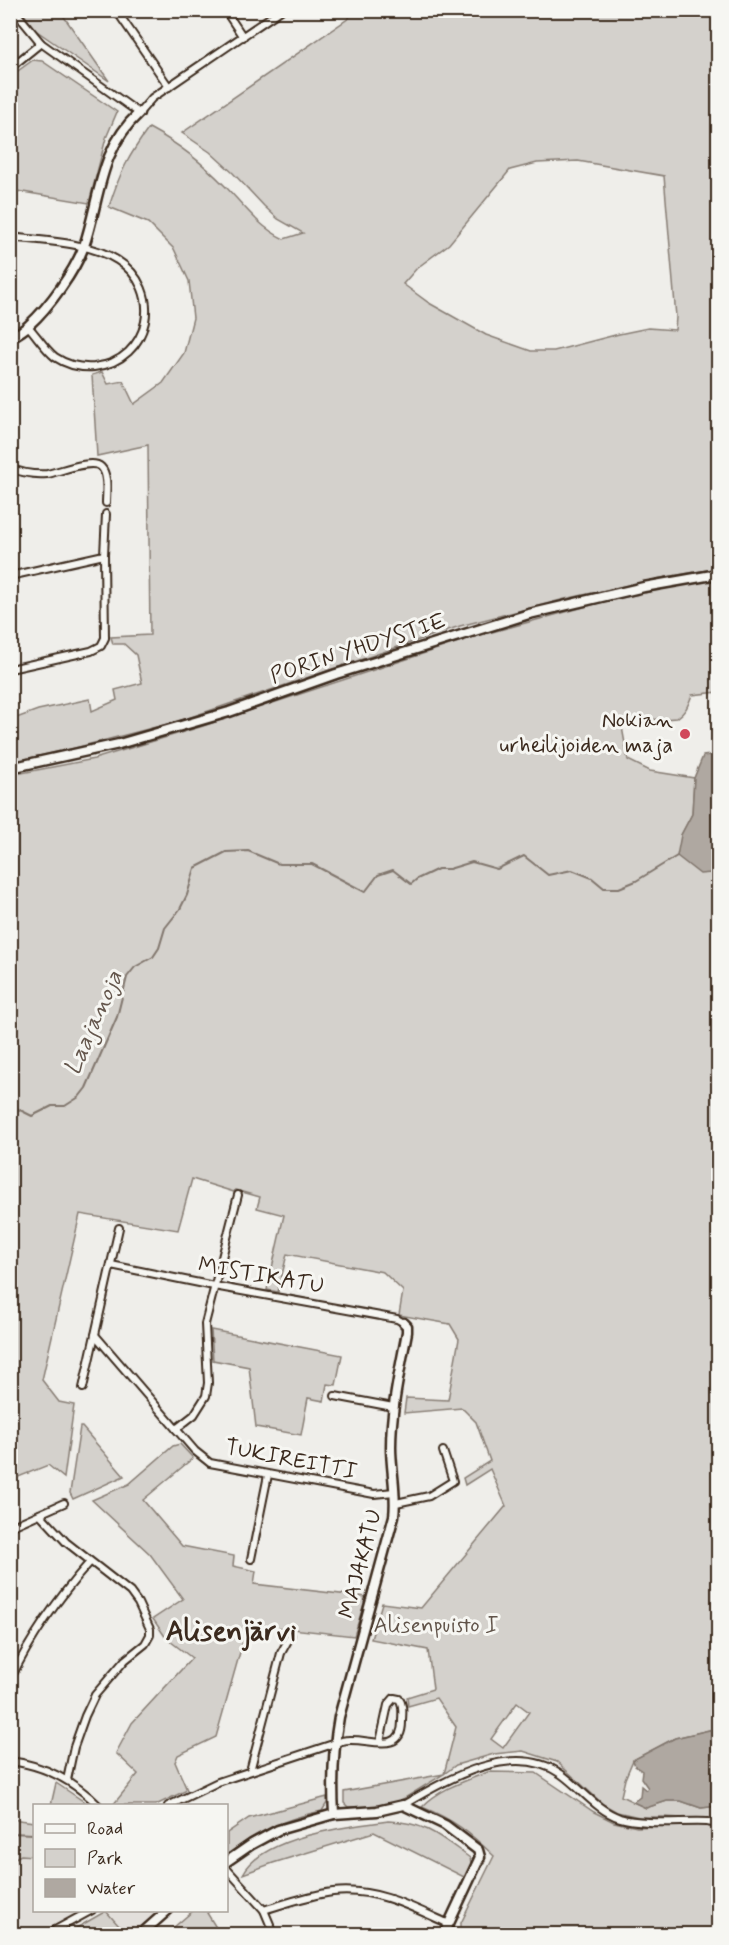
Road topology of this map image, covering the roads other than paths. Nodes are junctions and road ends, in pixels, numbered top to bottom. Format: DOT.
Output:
graph roads {
  1 [pos="14,10"];
  2 [pos="116,10"];
  3 [pos="225,10"];
  4 [pos="281,10"];
  5 [pos="243,37"];
  6 [pos="41,43"];
  7 [pos="10,68"];
  8 [pos="169,87"];
  9 [pos="139,113"];
  10 [pos="10,237"];
  11 [pos="84,247"];
  12 [pos="28,326"];
  13 [pos="10,338"];
  14 [pos="10,468"];
  15 [pos="106,503"];
  16 [pos="106,514"];
  17 [pos="104,555"];
  18 [pos="718,574"];
  19 [pos="10,576"];
  20 [pos="10,669"];
  21 [pos="10,768"];
  22 [pos="238,1195"];
  23 [pos="119,1228"];
  24 [pos="111,1265"];
  25 [pos="214,1286"];
  26 [pos="404,1323"];
  27 [pos="95,1335"];
  28 [pos="83,1388"];
  29 [pos="335,1396"];
  30 [pos="393,1407"];
  31 [pos="176,1429"];
  32 [pos="444,1451"];
  33 [pos="268,1475"];
  34 [pos="394,1492"];
  35 [pos="64,1503"];
  36 [pos="396,1503"];
  37 [pos="40,1514"];
  38 [pos="10,1527"];
  39 [pos="251,1559"];
  40 [pos="90,1562"];
  41 [pos="291,1635"];
  42 [pos="10,1680"];
  43 [pos="380,1742"];
  44 [pos="334,1744"];
  45 [pos="10,1761"];
  46 [pos="250,1771"];
  47 [pos="67,1780"];
  48 [pos="97,1804"];
  49 [pos="172,1804"];
  50 [pos="403,1805"];
  51 [pos="334,1814"];
  52 [pos="718,1824"];
  53 [pos="228,1861"];
  54 [pos="228,1870"];
  55 [pos="264,1910"];
  56 [pos="90,1912"];
  57 [pos="167,1912"];
  58 [pos="449,1924"];
  59 [pos="48,1935"];
  60 [pos="141,1935"];
  61 [pos="274,1935"];
  62 [pos="444,1935"];
  1 -- 6 [label="street"];
  2 -- 8 [label="street"];
  3 -- 5 [label="street"];
  4 -- 5 [label="street"];
  5 -- 8 [label="street"];
  6 -- 7 [label="street"];
  6 -- 9 [label="street"];
  8 -- 9 [label="street"];
  9 -- 11 [label="street"];
  10 -- 11 [label="street"];
  11 -- 12 [label="street"];
  11 -- 12 [label="street"];
  12 -- 13 [label="street"];
  14 -- 15 [label="street"];
  16 -- 17 [label="street"];
  17 -- 19 [label="street"];
  17 -- 20 [label="street"];
  18 -- 21 [label="street, PORIN YHDYSTIE"];
  22 -- 25 [label="street"];
  23 -- 24 [label="street"];
  24 -- 25 [label="street, MISTIKATU"];
  24 -- 27 [label="street"];
  25 -- 26 [label="street, MISTIKATU"];
  25 -- 31 [label="street"];
  26 -- 30 [label="street, MAJAKATU"];
  27 -- 28 [label="street"];
  27 -- 31 [label="street, TUKIREITTI"];
  29 -- 30 [label="street"];
  30 -- 34 [label="street, MAJAKATU"];
  31 -- 33 [label="street, TUKIREITTI"];
  32 -- 36 [label="street"];
  33 -- 34 [label="street, TUKIREITTI"];
  33 -- 39 [label="street"];
  34 -- 36 [label="street, MAJAKATU"];
  35 -- 37 [label="street"];
  36 -- 44 [label="street, MAJAKATU"];
  37 -- 38 [label="street"];
  37 -- 40 [label="street"];
  40 -- 42 [label="street"];
  40 -- 47 [label="street"];
  41 -- 46 [label="street"];
  43 -- 43 [label="street"];
  43 -- 44 [label="street"];
  44 -- 46 [label="street"];
  44 -- 51 [label="street, MAJAKATU"];
  45 -- 47 [label="street"];
  46 -- 49 [label="street"];
  47 -- 48 [label="street"];
  50 -- 51 [label="street"];
  50 -- 52 [label="street"];
  50 -- 58 [label="street"];
  51 -- 53 [label="street"];
  54 -- 55 [label="street"];
  55 -- 58 [label="street"];
  55 -- 61 [label="street"];
  56 -- 59 [label="street"];
  57 -- 60 [label="street"];
  58 -- 62 [label="street"];
}
